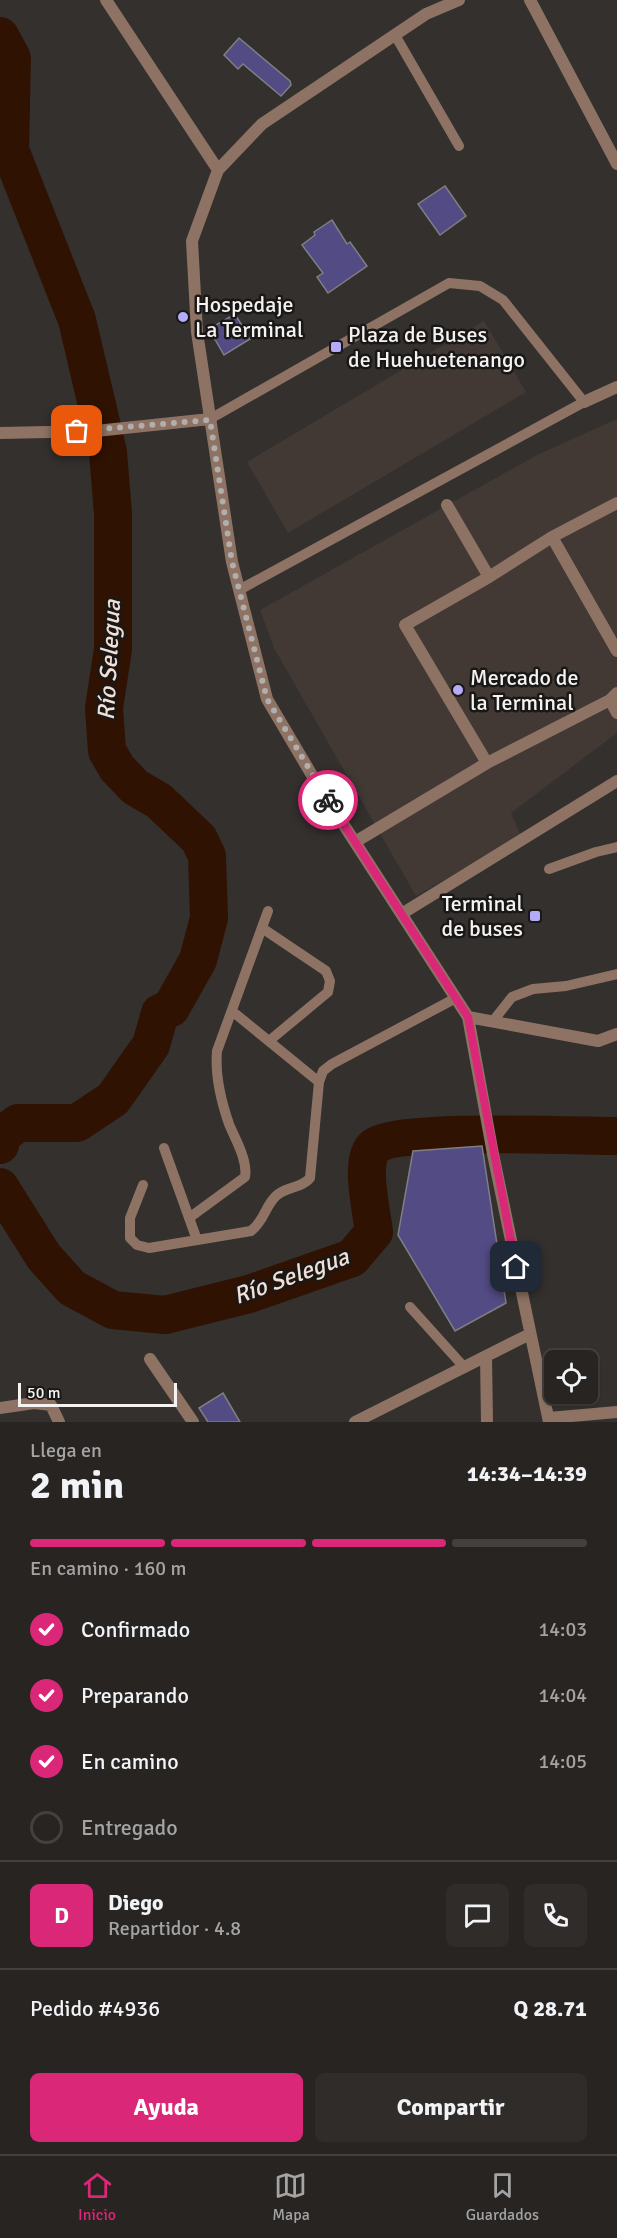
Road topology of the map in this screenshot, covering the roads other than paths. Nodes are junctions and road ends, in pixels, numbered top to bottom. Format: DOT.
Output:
graph roads {
  1 [pos="106,0"];
  2 [pos="459,0"];
  3 [pos="530,0"];
  4 [pos="395,35"];
  5 [pos="459,146"];
  6 [pos="617,164"];
  7 [pos="218,170"];
  8 [pos="617,387"];
  9 [pos="584,402"];
  10 [pos="210,420"];
  11 [pos="0,433"];
  12 [pos="617,503"];
  13 [pos="447,505"];
  14 [pos="552,537"];
  15 [pos="489,577"];
  16 [pos="239,590"];
  17 [pos="617,651"];
  18 [pos="613,697"];
  19 [pos="617,713"];
  20 [pos="488,763"];
  21 [pos="617,781"];
  22 [pos="355,842"];
  23 [pos="617,848"];
  24 [pos="549,869"];
  25 [pos="268,911"];
  26 [pos="403,912"];
  27 [pos="262,928"];
  28 [pos="617,974"];
  29 [pos="456,998"];
  30 [pos="232,1011"];
  31 [pos="468,1017"];
  32 [pos="493,1021"];
  33 [pos="617,1034"];
  34 [pos="269,1041"];
  35 [pos="598,1041"];
  36 [pos="617,1044"];
  37 [pos="319,1082"];
  38 [pos="164,1148"];
  39 [pos="143,1185"];
  40 [pos="189,1218"];
  41 [pos="197,1240"];
  42 [pos="410,1307"];
  43 [pos="530,1334"];
  44 [pos="486,1356"];
  45 [pos="150,1359"];
  46 [pos="464,1367"];
  47 [pos="0,1408"];
  48 [pos="617,1412"];
  49 [pos="549,1420"];
  50 [pos="58,1422"];
  51 [pos="193,1422"];
  52 [pos="355,1422"];
  53 [pos="487,1422"];
  1 -- 7 [label="street"];
  2 -- 4 [label="street"];
  3 -- 6 [label="street"];
  4 -- 5 [label="lane"];
  4 -- 7 [label="street"];
  7 -- 10 [label="street"];
  8 -- 9 [label="street"];
  9 -- 10 [label="lane"];
  9 -- 16 [label="lane"];
  10 -- 11 [label="street"];
  10 -- 16 [label="street"];
  12 -- 14 [label="street"];
  13 -- 15 [label="street"];
  14 -- 15 [label="street"];
  14 -- 17 [label="street"];
  15 -- 20 [label="street"];
  16 -- 22 [label="street"];
  18 -- 19 [label="street"];
  18 -- 20 [label="street"];
  20 -- 22 [label="street"];
  21 -- 26 [label="street"];
  22 -- 26 [label="street"];
  23 -- 24 [label="lane"];
  25 -- 27 [label="lane"];
  26 -- 29 [label="street"];
  27 -- 30 [label="lane"];
  27 -- 34 [label="lane"];
  28 -- 32 [label="lane"];
  29 -- 31 [label="street"];
  29 -- 37 [label="lane"];
  30 -- 34 [label="lane"];
  30 -- 40 [label="lane"];
  31 -- 32 [label="street"];
  31 -- 43 [label="street"];
  32 -- 35 [label="street"];
  33 -- 35 [label="street"];
  34 -- 37 [label="lane"];
  35 -- 36 [label="street"];
  37 -- 41 [label="lane"];
  38 -- 40 [label="lane"];
  39 -- 41 [label="lane"];
  40 -- 41 [label="lane"];
  42 -- 46 [label="lane"];
  43 -- 44 [label="street"];
  43 -- 49 [label="street"];
  44 -- 46 [label="street"];
  44 -- 53 [label="street"];
  45 -- 51 [label="street"];
  46 -- 52 [label="street"];
  47 -- 50 [label="street"];
  48 -- 49 [label="street"];
}
